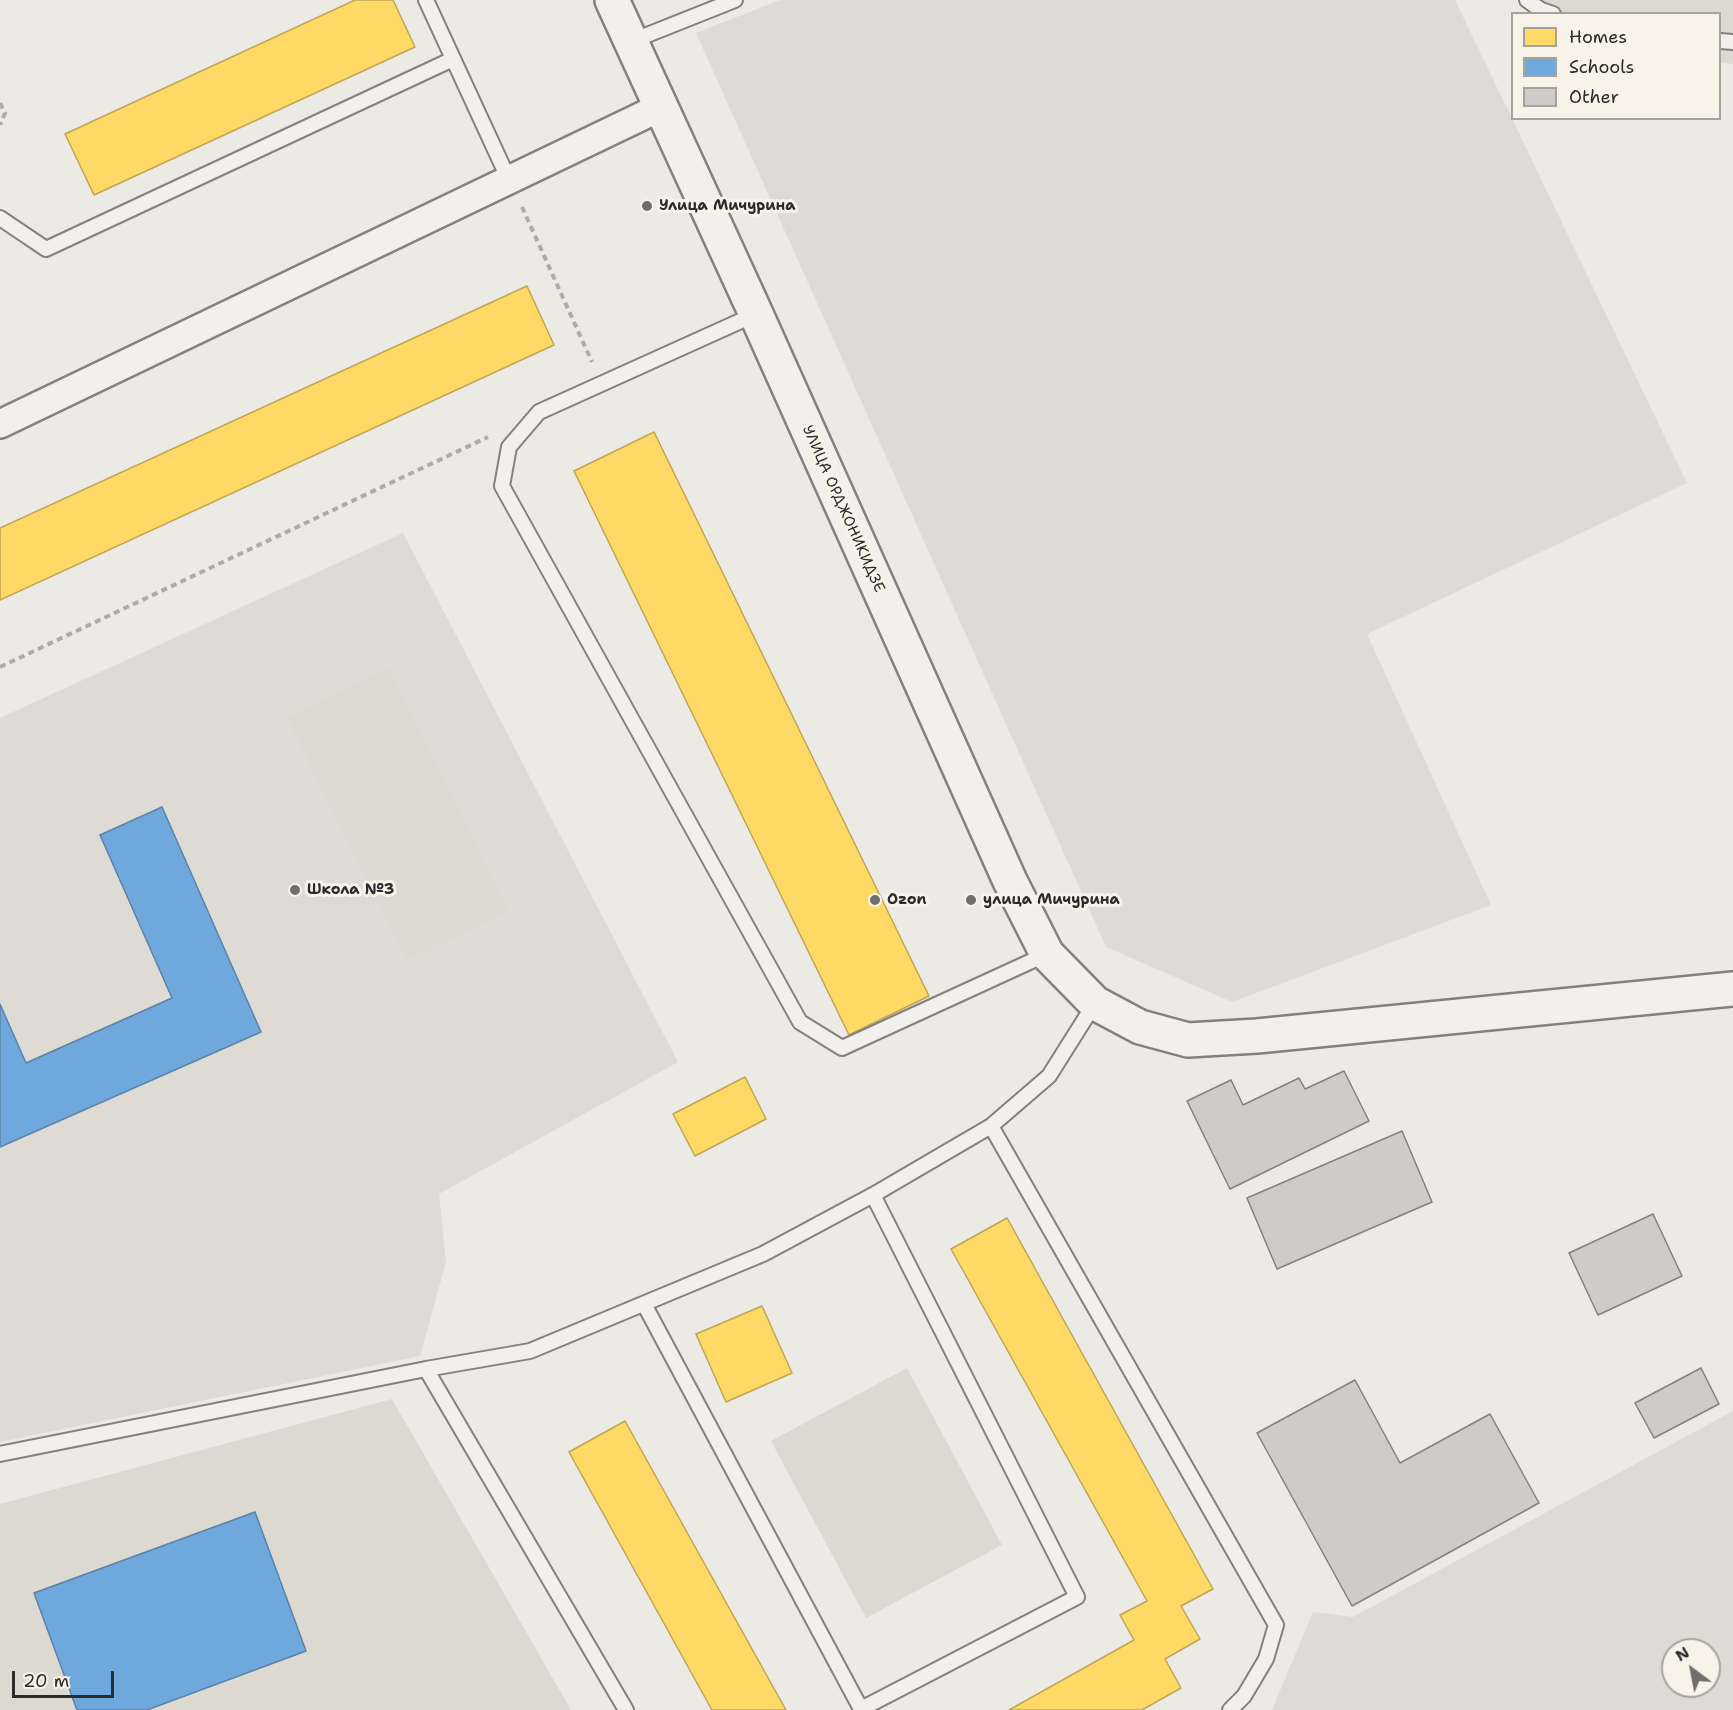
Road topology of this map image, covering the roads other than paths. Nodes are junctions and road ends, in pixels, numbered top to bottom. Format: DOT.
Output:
graph roads {
  1 [pos="426,0"];
  2 [pos="612,0"];
  3 [pos="735,0"];
  4 [pos="1527,0"];
  5 [pos="1547,12"];
  6 [pos="631,41"];
  7 [pos="453,59"];
  8 [pos="661,107"];
  9 [pos="509,180"];
  10 [pos="0,218"];
  11 [pos="756,314"];
  12 [pos="0,424"];
  13 [pos="1047,954"];
  14 [pos="1733,989"];
  15 [pos="1095,1004"];
  16 [pos="991,1126"];
  17 [pos="873,1195"];
  18 [pos="644,1304"];
  19 [pos="426,1369"];
  20 [pos="0,1454"];
  21 [pos="626,1710"];
  22 [pos="1230,1710"];
  1 -- 7 [label="lane"];
  2 -- 6 [label="street, УЛИЦА ОРДЖОНИКИДЗЕ"];
  3 -- 6 [label="lane"];
  4 -- 5 [label="lane"];
  6 -- 8 [label="street, УЛИЦА ОРДЖОНИКИДЗЕ"];
  7 -- 9 [label="lane"];
  7 -- 10 [label="lane"];
  8 -- 9 [label="street"];
  8 -- 11 [label="street, УЛИЦА ОРДЖОНИКИДЗЕ"];
  9 -- 12 [label="street"];
  11 -- 13 [label="street, УЛИЦА ОРДЖОНИКИДЗЕ"];
  11 -- 13 [label="lane"];
  13 -- 15 [label="street, УЛИЦА ОРДЖОНИКИДЗЕ"];
  14 -- 15 [label="street, УЛИЦА ОРДЖОНИКИДЗЕ"];
  15 -- 16 [label="lane"];
  16 -- 17 [label="lane"];
  16 -- 22 [label="lane"];
  17 -- 18 [label="lane"];
  17 -- 18 [label="lane"];
  18 -- 19 [label="lane"];
  19 -- 20 [label="lane"];
  19 -- 21 [label="lane"];
}
